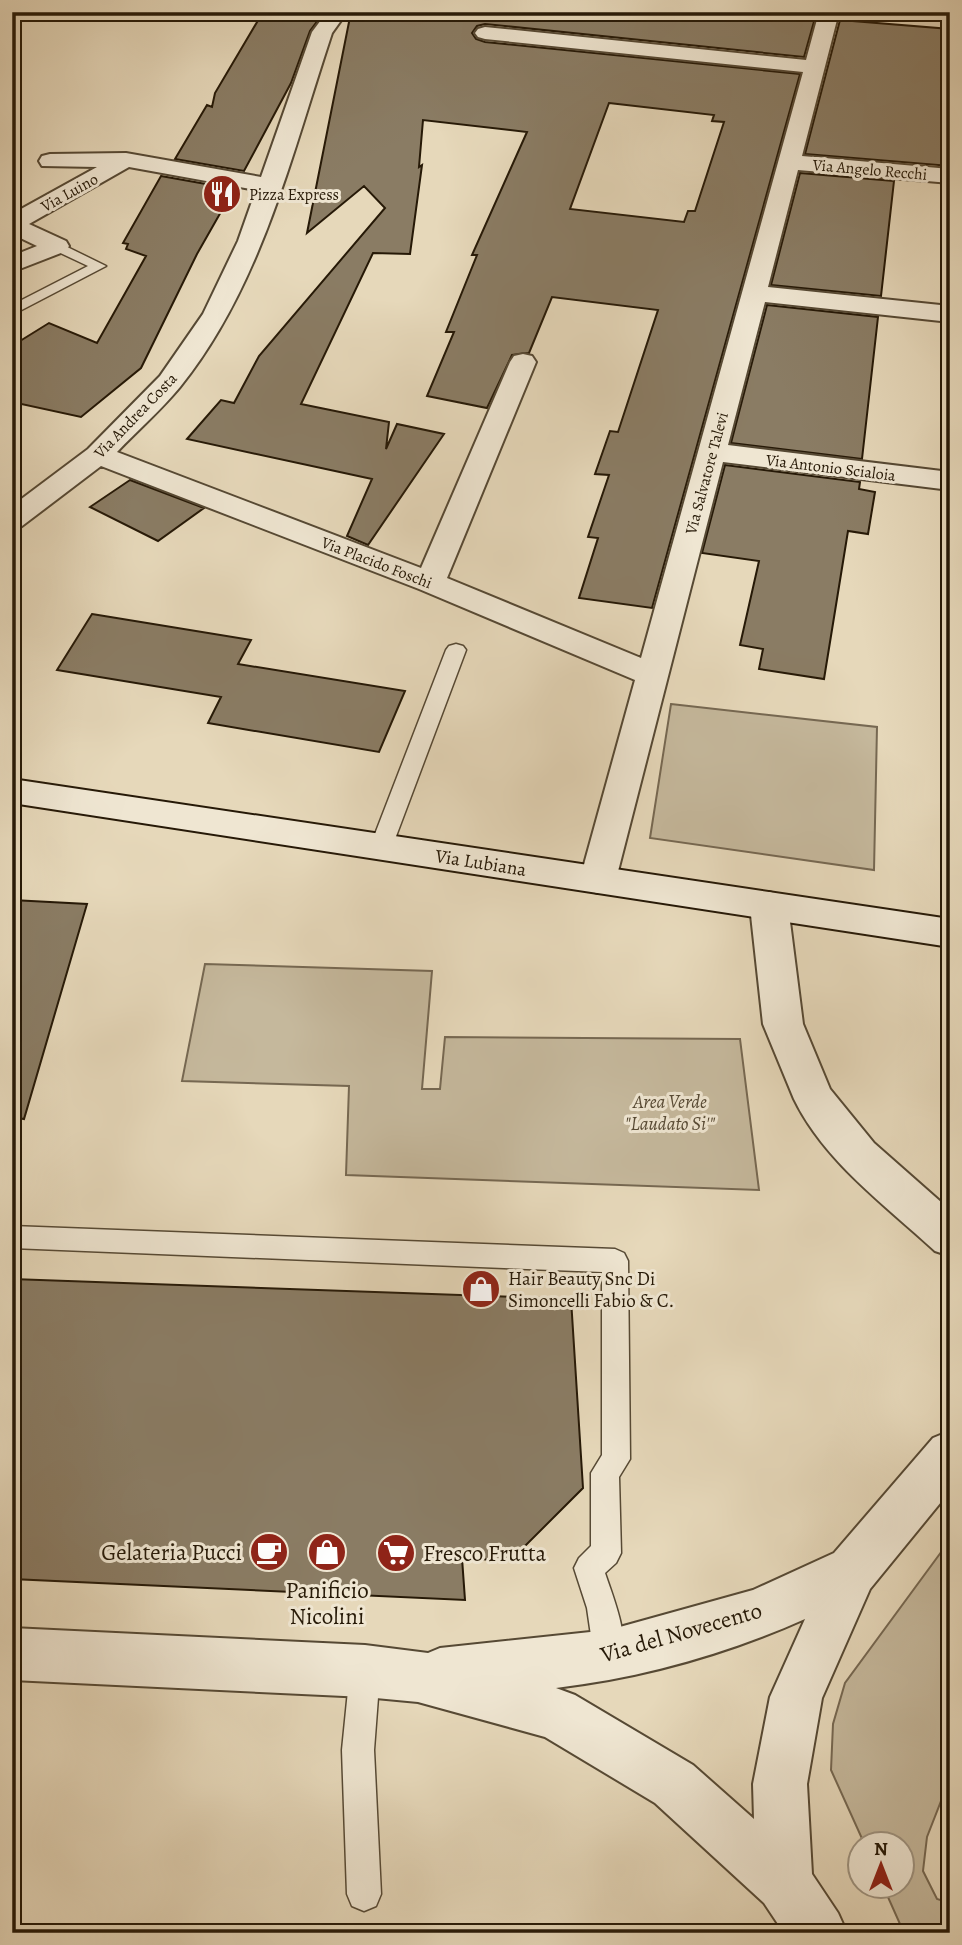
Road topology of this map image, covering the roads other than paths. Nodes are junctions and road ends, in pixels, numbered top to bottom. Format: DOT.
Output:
graph roads {
  1 [pos="337,12"];
  2 [pos="829,12"];
  3 [pos="485,33"];
  4 [pos="815,67"];
  5 [pos="125,160"];
  6 [pos="50,161"];
  7 [pos="789,162"];
  8 [pos="950,177"];
  9 [pos="269,185"];
  10 [pos="12,225"];
  11 [pos="57,246"];
  12 [pos="12,265"];
  13 [pos="754,293"];
  14 [pos="12,311"];
  15 [pos="950,314"];
  16 [pos="523,362"];
  17 [pos="712,453"];
  18 [pos="98,455"];
  19 [pos="950,481"];
  20 [pos="12,520"];
  21 [pos="430,582"];
  22 [pos="456,650"];
  23 [pos="653,675"];
  24 [pos="12,791"];
  25 [pos="381,847"];
  26 [pos="598,880"];
  27 [pos="769,906"];
  28 [pos="950,933"];
  29 [pos="12,1237"];
  30 [pos="950,1237"];
  31 [pos="950,1454"];
  32 [pos="852,1570"];
  33 [pos="12,1654"];
  34 [pos="608,1656"];
  35 [pos="365,1671"];
  36 [pos="418,1676"];
  37 [pos="784,1883"];
  38 [pos="364,1895"];
  39 [pos="818,1933"];
  1 -- 9 [label="street, Via Andrea Costa"];
  2 -- 4 [label="street, Via Salvatore Talevi"];
  3 -- 4 [label="street"];
  4 -- 7 [label="street, Via Salvatore Talevi"];
  5 -- 6 [label="street, Via Luino"];
  5 -- 9 [label="street, Via Luino"];
  5 -- 10 [label="street, Via Luino"];
  7 -- 8 [label="street, Via Angelo Recchi"];
  7 -- 13 [label="street, Via Salvatore Talevi"];
  9 -- 18 [label="street, Via Andrea Costa"];
  10 -- 11 [label="street, Via Luino"];
  11 -- 12 [label="street"];
  11 -- 14 [label="lane"];
  13 -- 15 [label="street"];
  13 -- 17 [label="street, Via Salvatore Talevi"];
  16 -- 21 [label="street"];
  17 -- 19 [label="street, Via Antonio Scialoia"];
  17 -- 23 [label="street, Via Salvatore Talevi"];
  18 -- 20 [label="street, Via Andrea Costa"];
  18 -- 21 [label="street, Via Placido Foschi"];
  21 -- 23 [label="street, Via Placido Foschi"];
  22 -- 25 [label="lane"];
  23 -- 26 [label="street, Via Salvatore Talevi"];
  24 -- 25 [label="street, Via Lubiana"];
  25 -- 26 [label="street, Via Lubiana"];
  26 -- 27 [label="street, Via Lubiana"];
  27 -- 28 [label="street, Via Lubiana"];
  27 -- 30 [label="street"];
  29 -- 34 [label="lane"];
  31 -- 32 [label="street, Via del Novecento"];
  32 -- 34 [label="street, Via del Novecento"];
  32 -- 37 [label="street, Via del Novecento"];
  33 -- 35 [label="street, Via del Novecento"];
  34 -- 36 [label="street, Via del Novecento"];
  35 -- 36 [label="street, Via del Novecento"];
  35 -- 38 [label="lane"];
  36 -- 37 [label="street, Via del Novecento"];
  37 -- 39 [label="street, Via del Novecento"];
}
